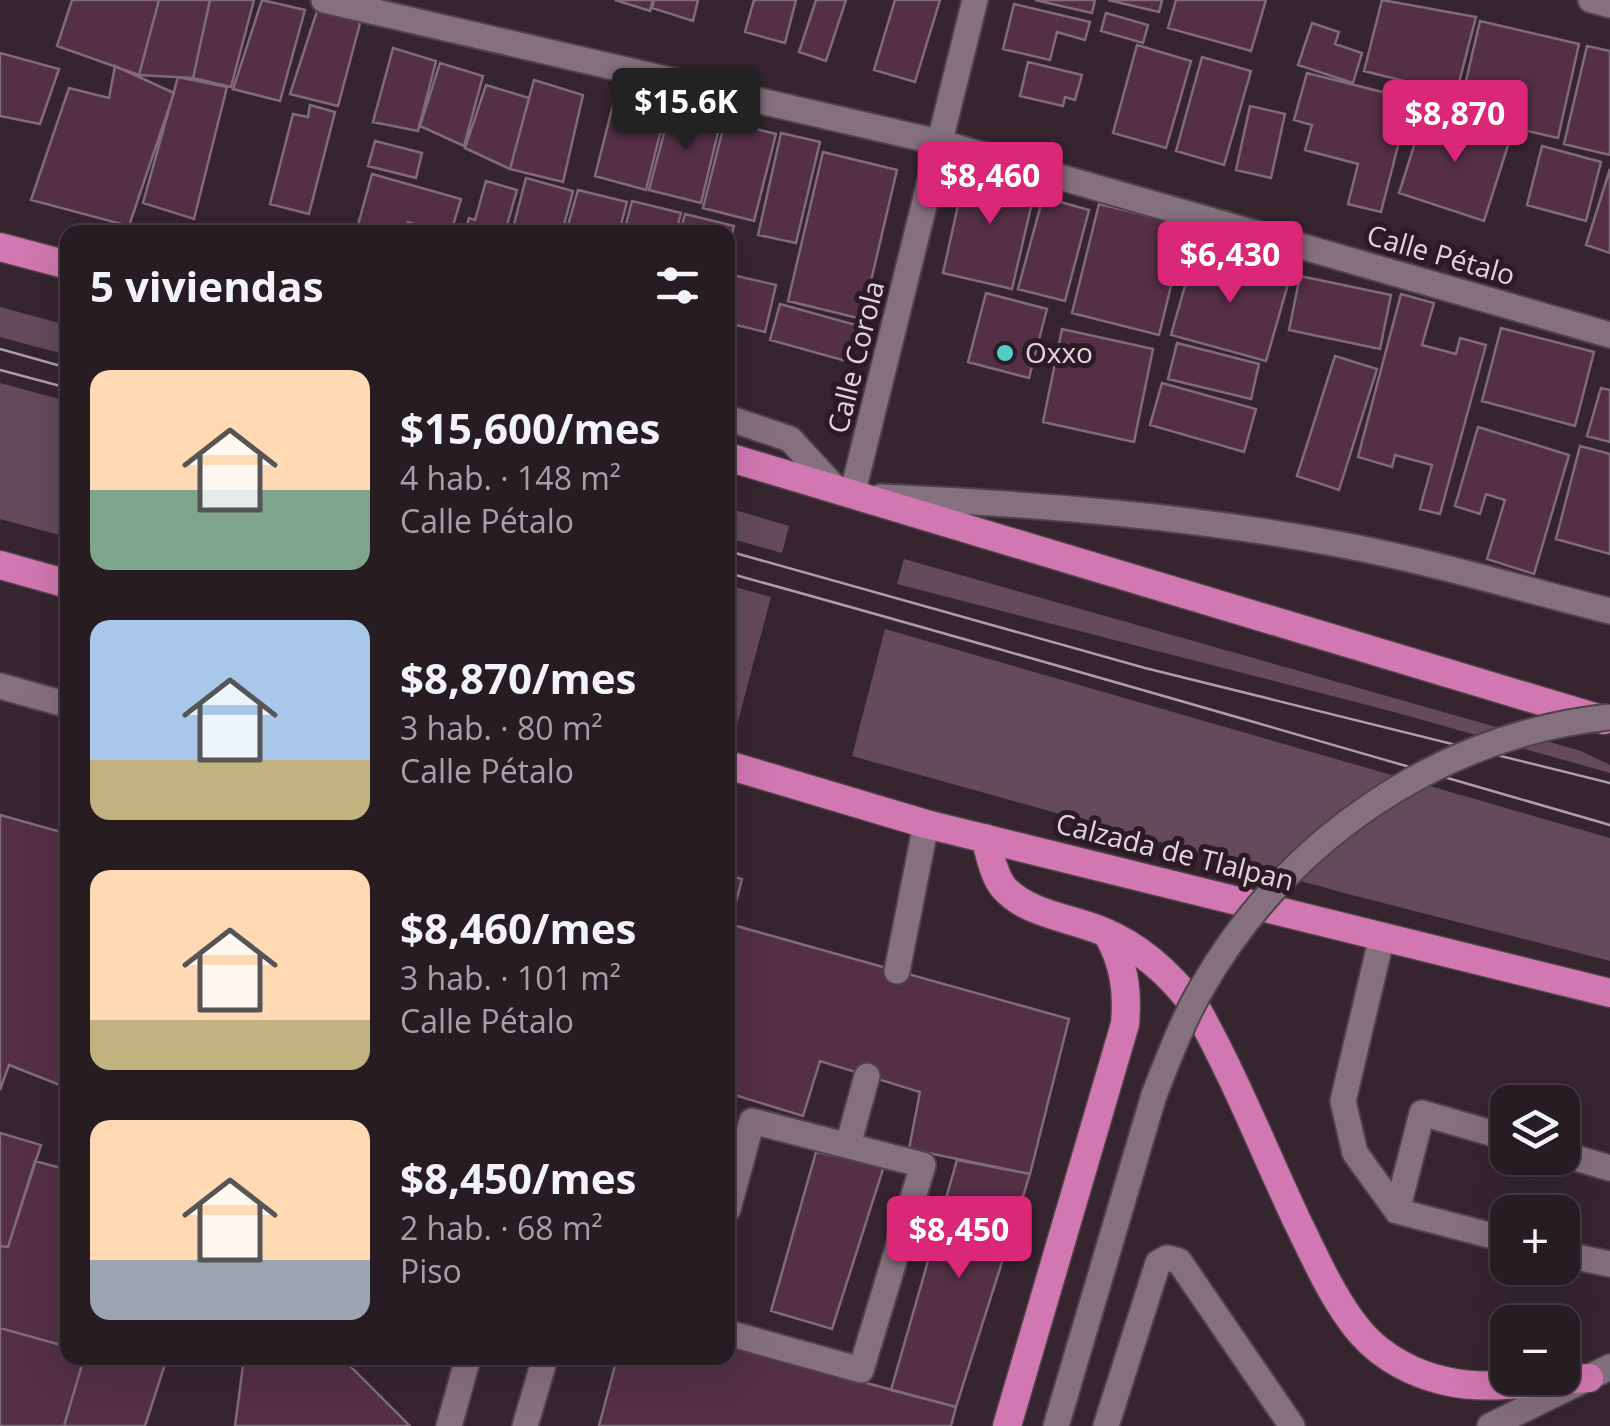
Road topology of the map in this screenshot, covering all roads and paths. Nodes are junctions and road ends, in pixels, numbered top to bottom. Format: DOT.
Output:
graph roads {
  1 [pos="324,0"];
  2 [pos="975,0"];
  3 [pos="1591,0"];
  4 [pos="1610,5"];
  5 [pos="938,142"];
  6 [pos="0,247"];
  7 [pos="60,263"];
  8 [pos="1610,335"];
  9 [pos="735,420"];
  10 [pos="735,459"];
  11 [pos="844,493"];
  12 [pos="0,565"];
  13 [pos="60,582"];
  14 [pos="1610,611"];
  15 [pos="0,686"];
  16 [pos="60,703"];
  17 [pos="1610,720"];
  18 [pos="735,767"];
  19 [pos="926,824"];
  20 [pos="985,838"];
  21 [pos="1107,933"];
  22 [pos="1382,936"];
  23 [pos="896,970"];
  24 [pos="1610,994"];
  25 [pos="868,1076"];
  26 [pos="1490,1133"];
  27 [pos="848,1145"];
  28 [pos="1580,1159"];
  29 [pos="1610,1168"];
  30 [pos="735,1183"];
  31 [pos="1396,1211"];
  32 [pos="1490,1235"];
  33 [pos="1580,1258"];
  34 [pos="1610,1264"];
  35 [pos="735,1335"];
  36 [pos="466,1365"];
  37 [pos="543,1365"];
  38 [pos="1600,1373"];
  39 [pos="449,1426"];
  40 [pos="524,1426"];
  41 [pos="1007,1426"];
  42 [pos="1056,1426"];
  43 [pos="1106,1426"];
  44 [pos="1292,1426"];
  45 [pos="1490,1426"];
  1 -- 5 [label="street, Calle Pétalo"];
  2 -- 5 [label="street, Calle Corola"];
  3 -- 4 [label="street"];
  5 -- 8 [label="street, Calle Pétalo"];
  5 -- 11 [label="street, Calle Corola"];
  6 -- 7 [label="highway"];
  9 -- 11 [label="street"];
  10 -- 11 [label="highway"];
  11 -- 14 [label="street"];
  11 -- 17 [label="highway"];
  12 -- 13 [label="highway"];
  15 -- 16 [label="street"];
  17 -- 42 [label="street, bridge"];
  18 -- 19 [label="highway, Calzada de Tlalpan"];
  19 -- 20 [label="highway, Calzada de Tlalpan"];
  19 -- 23 [label="street"];
  20 -- 21 [label="highway"];
  20 -- 22 [label="highway, Calzada de Tlalpan"];
  21 -- 38 [label="highway"];
  21 -- 41 [label="highway"];
  22 -- 24 [label="highway, Calzada de Tlalpan"];
  22 -- 31 [label="street"];
  25 -- 27 [label="street"];
  26 -- 31 [label="street"];
  27 -- 30 [label="street"];
  27 -- 35 [label="street"];
  28 -- 29 [label="street"];
  31 -- 32 [label="street"];
  33 -- 34 [label="street"];
  36 -- 39 [label="street"];
  37 -- 40 [label="street"];
  38 -- 45 [label="street"];
  43 -- 44 [label="street"];
}
